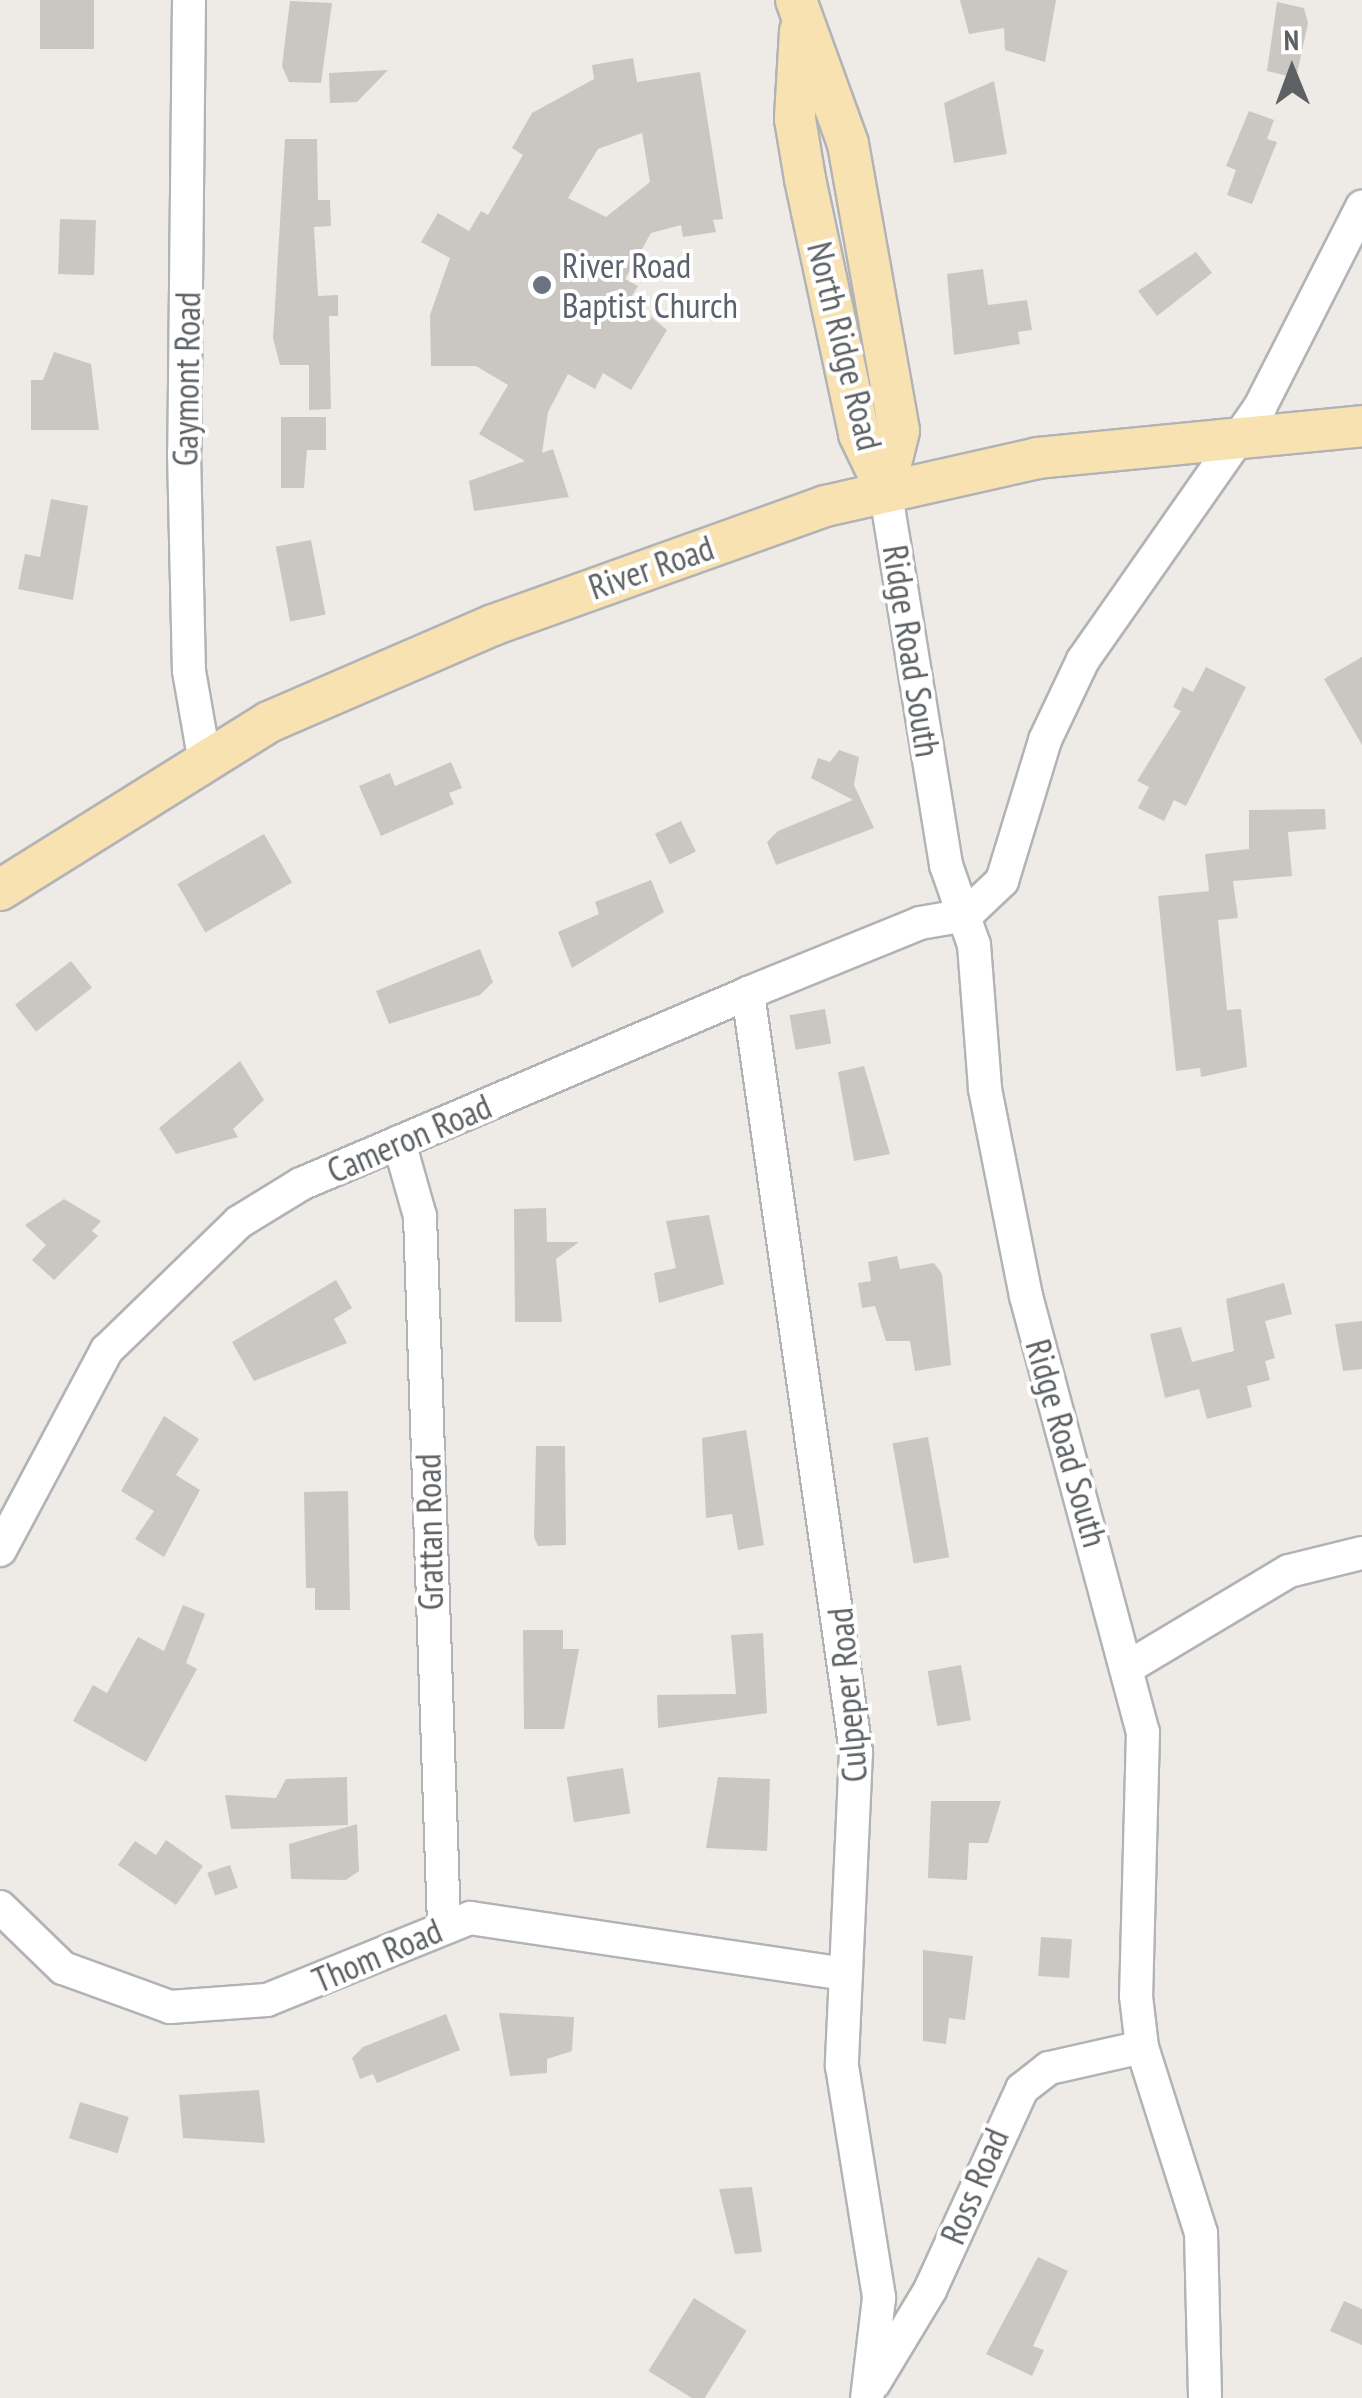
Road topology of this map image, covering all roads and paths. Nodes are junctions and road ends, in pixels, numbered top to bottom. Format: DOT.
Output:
graph roads {
  1 [pos="189,0"];
  2 [pos="798,11"];
  3 [pos="1362,207"];
  4 [pos="1362,426"];
  5 [pos="1242,434"];
  6 [pos="885,488"];
  7 [pos="204,757"];
  8 [pos="0,890"];
  9 [pos="966,915"];
  10 [pos="748,993"];
  11 [pos="399,1142"];
  12 [pos="0,1550"];
  13 [pos="1362,1553"];
  14 [pos="1130,1666"];
  15 [pos="0,1907"];
  16 [pos="444,1925"];
  17 [pos="846,1974"];
  18 [pos="1142,2047"];
  19 [pos="867,2397"];
  20 [pos="1205,2398"];
  1 -- 7 [label="street, Gaymont Road"];
  2 -- 6 [label="main road, North Ridge Road"];
  3 -- 5 [label="street"];
  4 -- 5 [label="main road, River Road"];
  5 -- 6 [label="main road, River Road"];
  5 -- 9 [label="street"];
  6 -- 7 [label="main road, River Road"];
  6 -- 9 [label="street, Ridge Road South"];
  7 -- 8 [label="main road, River Road"];
  9 -- 10 [label="street, Cameron Road"];
  9 -- 14 [label="street, Ridge Road South"];
  10 -- 11 [label="street, Cameron Road"];
  10 -- 17 [label="street, Culpeper Road"];
  11 -- 12 [label="street, Cameron Road"];
  11 -- 16 [label="street, Grattan Road"];
  13 -- 14 [label="street"];
  14 -- 18 [label="street, Ridge Road South"];
  15 -- 16 [label="street, Thom Road"];
  16 -- 17 [label="street, Thom Road"];
  17 -- 19 [label="street, Culpeper Road"];
  18 -- 19 [label="street, Ross Road"];
  18 -- 20 [label="street, Ridge Road South"];
}
